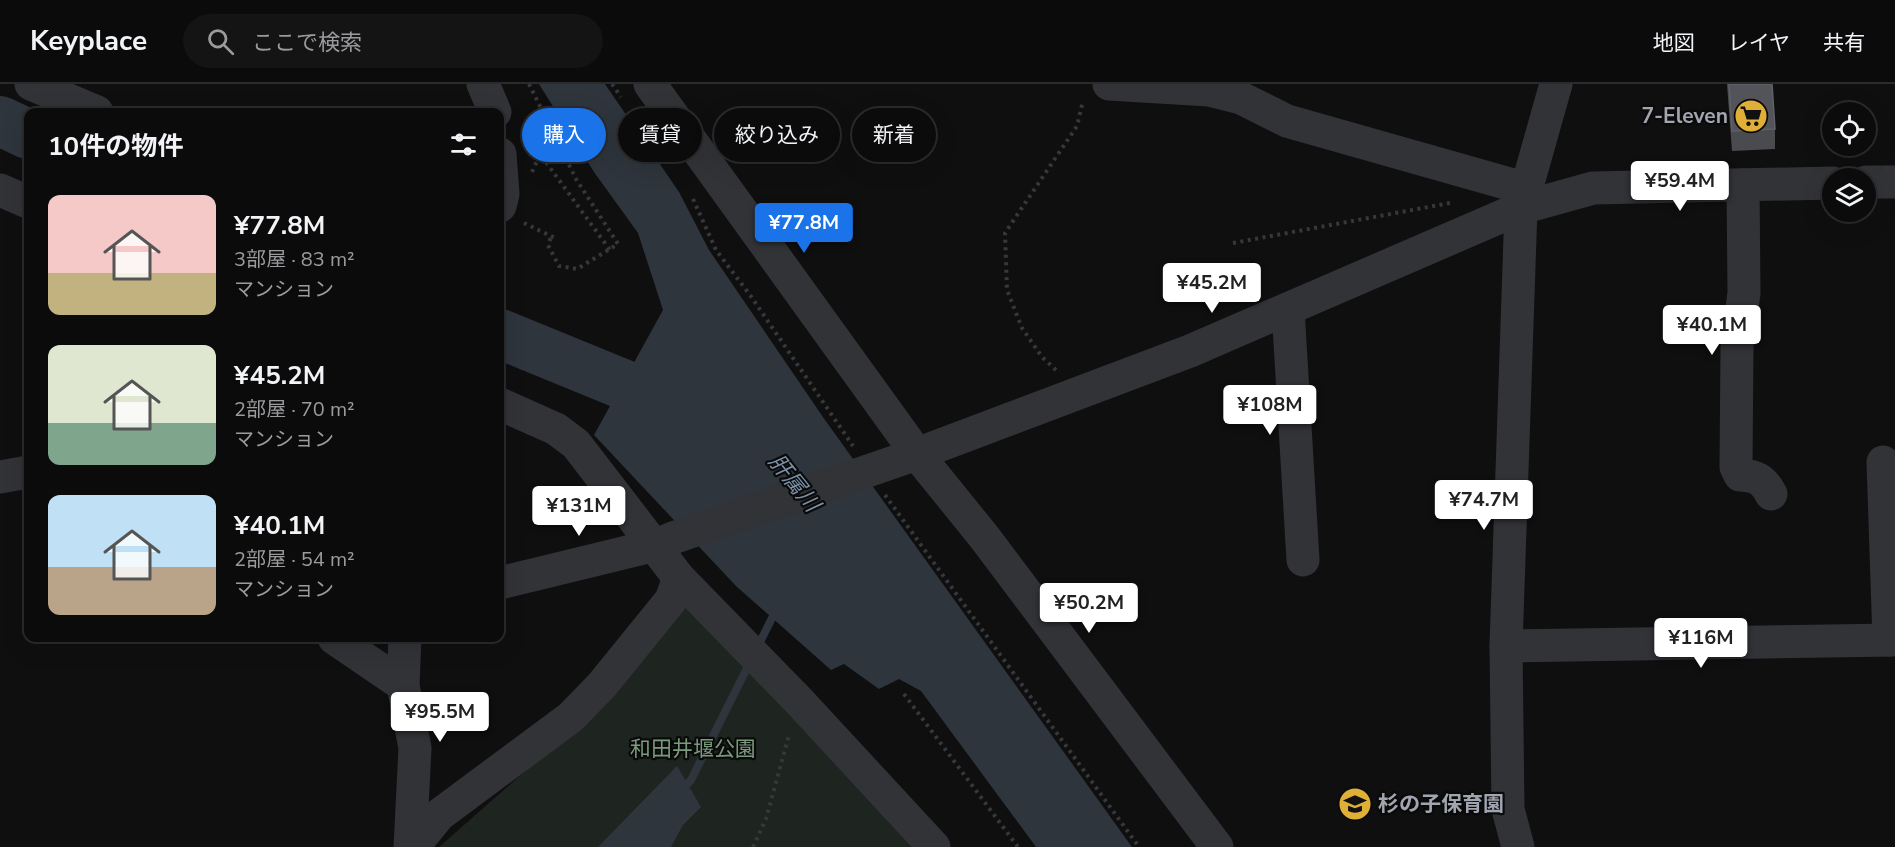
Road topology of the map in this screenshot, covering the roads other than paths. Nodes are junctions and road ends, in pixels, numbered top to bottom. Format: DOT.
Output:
graph roads {
  1 [pos="31,84"];
  2 [pos="483,84"];
  3 [pos="650,84"];
  4 [pos="1556,84"];
  5 [pos="1097,89"];
  6 [pos="88,108"];
  7 [pos="493,108"];
  8 [pos="1876,182"];
  9 [pos="1895,182"];
  10 [pos="1822,183"];
  11 [pos="1743,185"];
  12 [pos="0,190"];
  13 [pos="1524,198"];
  14 [pos="24,200"];
  15 [pos="1288,309"];
  16 [pos="504,406"];
  17 [pos="917,454"];
  18 [pos="1883,462"];
  19 [pos="24,473"];
  20 [pos="0,477"];
  21 [pos="1771,494"];
  22 [pos="664,542"];
  23 [pos="1303,560"];
  24 [pos="679,578"];
  25 [pos="504,582"];
  26 [pos="1892,640"];
  27 [pos="340,642"];
  28 [pos="405,642"];
  29 [pos="1506,646"];
  30 [pos="403,685"];
  31 [pos="411,847"];
  32 [pos="934,847"];
  33 [pos="1217,847"];
  34 [pos="1518,847"];
  1 -- 6 [label="street"];
  2 -- 7 [label="street"];
  3 -- 17 [label="street"];
  4 -- 13 [label="street"];
  5 -- 13 [label="street"];
  8 -- 9 [label="street"];
  10 -- 11 [label="street"];
  11 -- 13 [label="street"];
  11 -- 21 [label="street"];
  12 -- 14 [label="street"];
  13 -- 15 [label="street"];
  13 -- 29 [label="street"];
  15 -- 17 [label="street"];
  15 -- 23 [label="street"];
  16 -- 22 [label="street"];
  17 -- 22 [label="street, bridge"];
  17 -- 33 [label="street"];
  18 -- 26 [label="street"];
  19 -- 20 [label="street"];
  22 -- 24 [label="street"];
  22 -- 25 [label="street"];
  24 -- 31 [label="street"];
  24 -- 32 [label="street"];
  26 -- 29 [label="street"];
  27 -- 30 [label="street"];
  28 -- 30 [label="street"];
  29 -- 34 [label="street"];
  30 -- 31 [label="street"];
}
